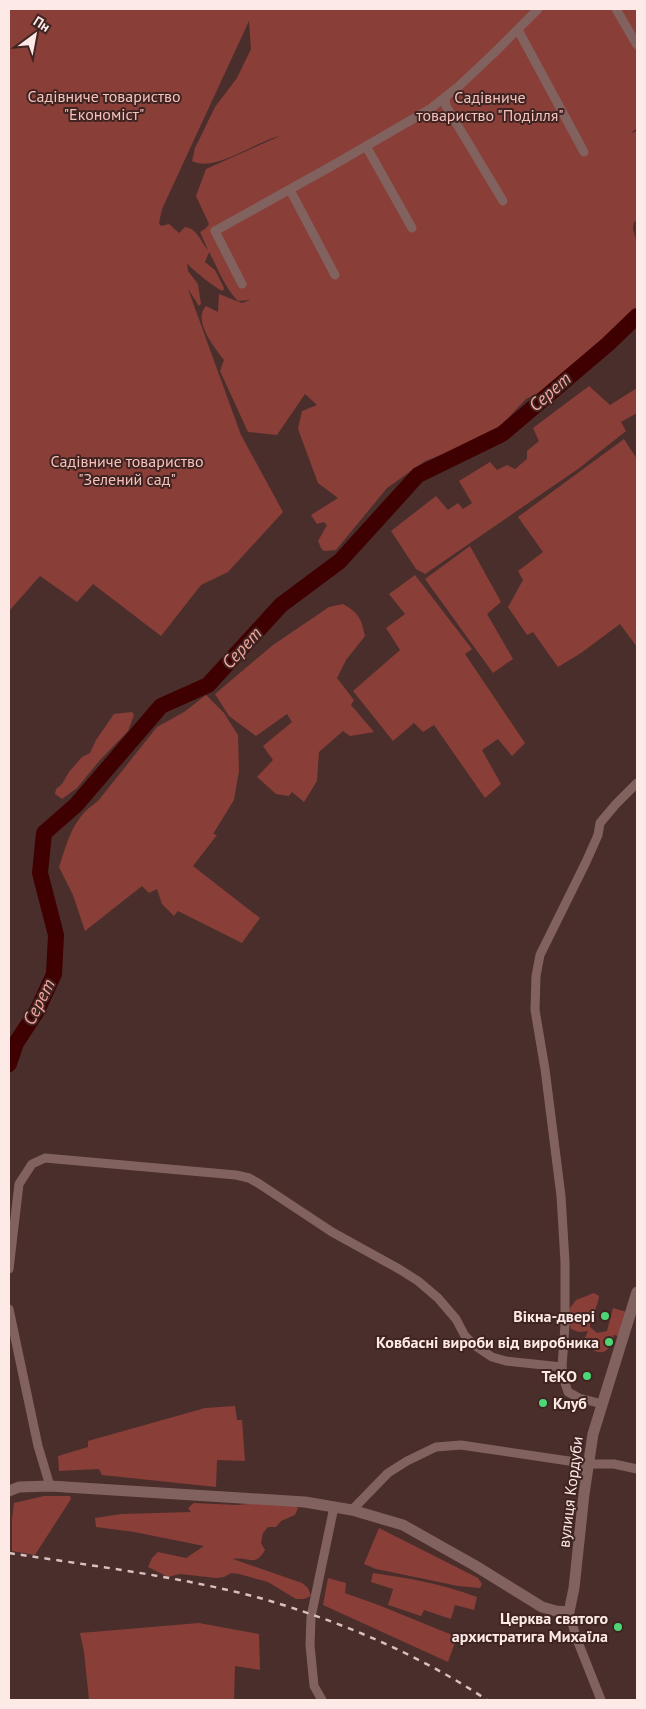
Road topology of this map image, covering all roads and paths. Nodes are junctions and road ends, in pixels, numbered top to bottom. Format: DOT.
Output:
graph roads {
  1 [pos="538,9"];
  2 [pos="616,9"];
  3 [pos="518,30"];
  4 [pos="637,45"];
  5 [pos="445,98"];
  6 [pos="366,146"];
  7 [pos="584,152"];
  8 [pos="290,190"];
  9 [pos="503,201"];
  10 [pos="412,228"];
  11 [pos="335,275"];
  12 [pos="242,284"];
  13 [pos="637,783"];
  14 [pos="9,1269"];
  15 [pos="637,1292"];
  16 [pos="9,1309"];
  17 [pos="562,1367"];
  18 [pos="602,1404"];
  19 [pos="589,1464"];
  20 [pos="637,1469"];
  21 [pos="50,1486"];
  22 [pos="14,1489"];
  23 [pos="334,1507"];
  24 [pos="352,1510"];
  25 [pos="569,1612"];
  26 [pos="322,1700"];
  27 [pos="601,1700"];
  1 -- 3 [label="street"];
  2 -- 4 [label="street"];
  3 -- 5 [label="street"];
  3 -- 7 [label="street"];
  5 -- 6 [label="street"];
  5 -- 9 [label="street"];
  6 -- 8 [label="street"];
  6 -- 10 [label="street"];
  8 -- 11 [label="street"];
  8 -- 12 [label="street"];
  13 -- 17 [label="street"];
  14 -- 17 [label="street"];
  15 -- 18 [label="street, вулиця Кордуби"];
  16 -- 21 [label="street"];
  17 -- 18 [label="street"];
  18 -- 19 [label="street, вулиця Кордуби"];
  19 -- 20 [label="street"];
  19 -- 24 [label="street"];
  19 -- 25 [label="street, вулиця Кордуби"];
  21 -- 22 [label="street"];
  21 -- 23 [label="street"];
  23 -- 24 [label="street"];
  23 -- 26 [label="street"];
  24 -- 25 [label="street"];
  25 -- 27 [label="street"];
}
